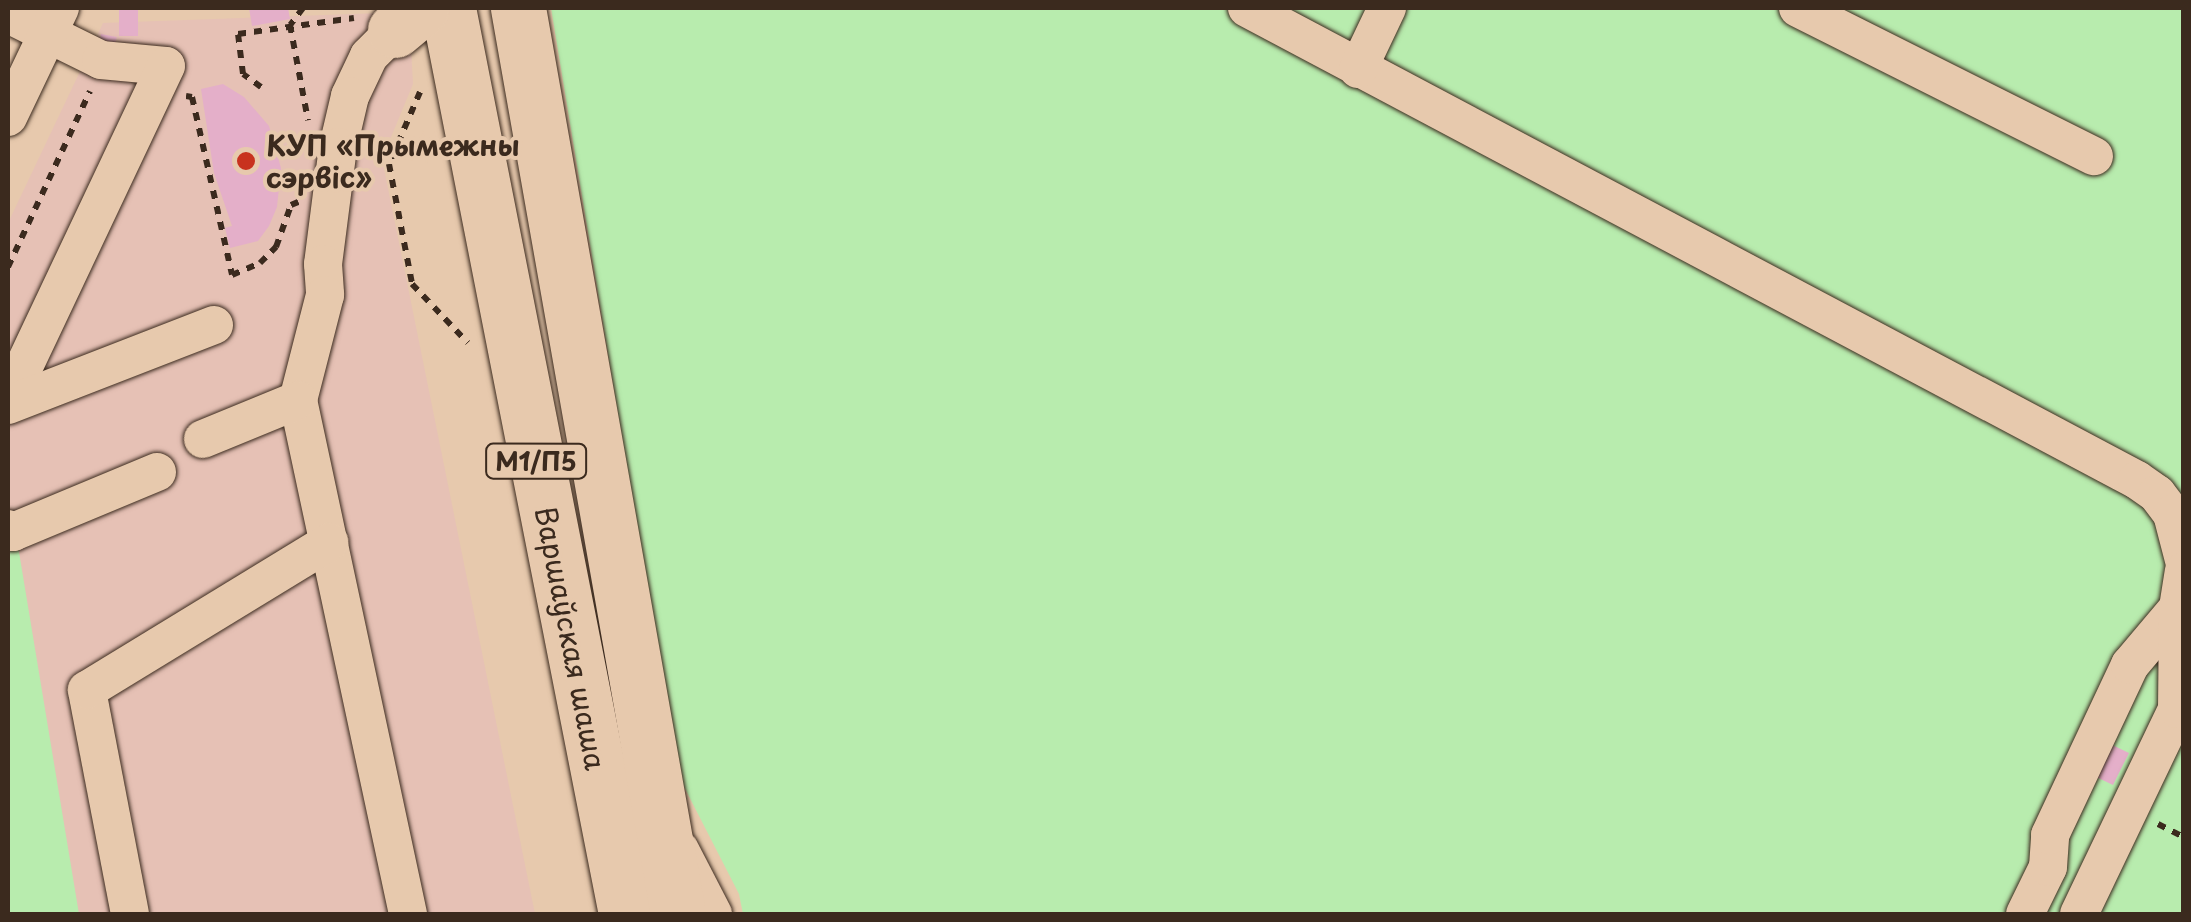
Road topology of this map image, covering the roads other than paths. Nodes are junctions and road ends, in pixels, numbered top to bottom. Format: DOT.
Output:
graph roads {
  1 [pos="448,8"];
  2 [pos="518,8"];
  3 [pos="1247,8"];
  4 [pos="1387,8"];
  5 [pos="1798,8"];
  6 [pos="8,14"];
  7 [pos="391,18"];
  8 [pos="53,21"];
  9 [pos="1358,69"];
  10 [pos="8,117"];
  11 [pos="2094,156"];
  12 [pos="570,303"];
  13 [pos="214,325"];
  14 [pos="493,334"];
  15 [pos="298,400"];
  16 [pos="8,402"];
  17 [pos="203,439"];
  18 [pos="156,472"];
  19 [pos="8,529"];
  20 [pos="329,542"];
  21 [pos="2184,560"];
  22 [pos="2184,571"];
  23 [pos="2178,608"];
  24 [pos="658,806"];
  25 [pos="130,914"];
  26 [pos="408,914"];
  27 [pos="626,914"];
  28 [pos="678,914"];
  29 [pos="713,914"];
  30 [pos="2026,914"];
  31 [pos="2080,914"];
  1 -- 14 [label="highway, Варшаўская шаша / М1/П5"];
  2 -- 12 [label="highway, Варшаўская шаша / М1/П5"];
  3 -- 9 [label="street"];
  4 -- 9 [label="street"];
  5 -- 11 [label="street"];
  6 -- 8 [label="street"];
  7 -- 15 [label="street"];
  8 -- 10 [label="street"];
  8 -- 16 [label="street"];
  9 -- 21 [label="street"];
  12 -- 14 [label="highway"];
  12 -- 24 [label="highway, Варшаўская шаша / М1/П5"];
  13 -- 16 [label="street"];
  14 -- 27 [label="highway, Варшаўская шаша / М1/П5"];
  15 -- 17 [label="street"];
  15 -- 20 [label="street"];
  18 -- 19 [label="street"];
  20 -- 25 [label="street"];
  20 -- 26 [label="street"];
  22 -- 23 [label="street"];
  23 -- 30 [label="street"];
  23 -- 31 [label="street"];
  24 -- 28 [label="highway, Варшаўская шаша / М1/П5"];
  24 -- 29 [label="street"];
}
